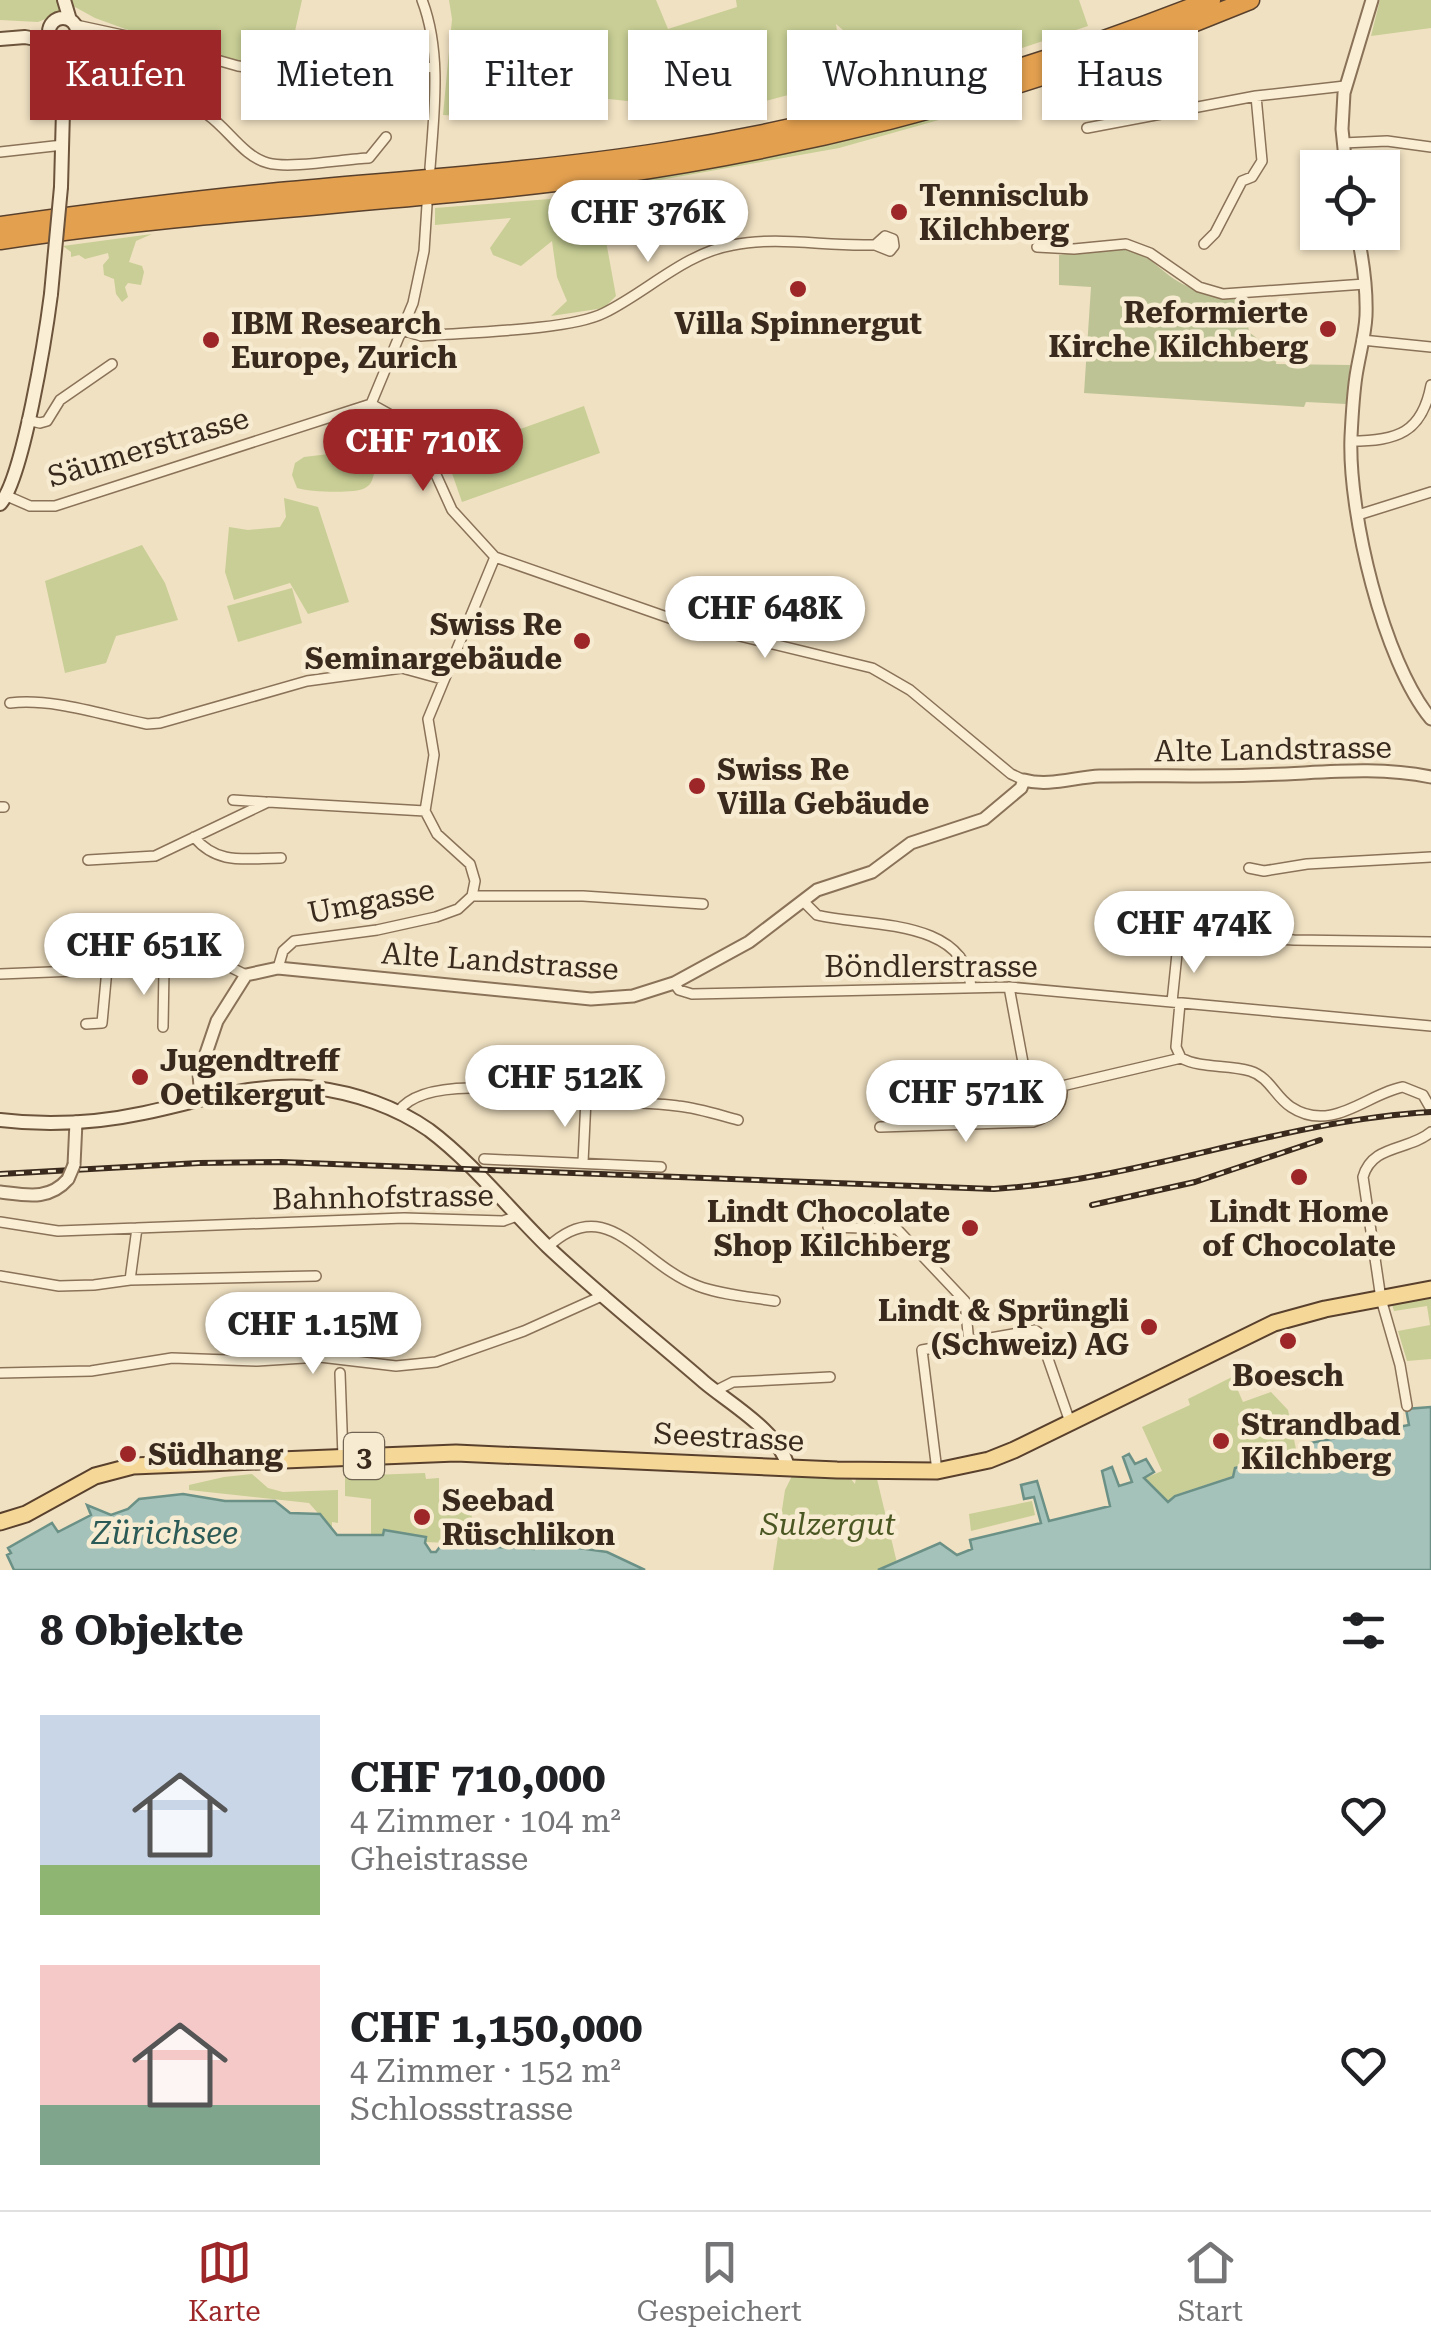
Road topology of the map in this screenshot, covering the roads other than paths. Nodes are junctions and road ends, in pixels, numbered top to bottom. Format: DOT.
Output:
graph roads {
  1 [pos="62,0"];
  2 [pos="422,0"];
  3 [pos="1211,0"];
  4 [pos="1250,0"];
  5 [pos="1372,0"];
  6 [pos="63,30"];
  7 [pos="30,37"];
  8 [pos="0,39"];
  9 [pos="221,61"];
  10 [pos="434,67"];
  11 [pos="1346,86"];
  12 [pos="1256,96"];
  13 [pos="63,120"];
  14 [pos="214,120"];
  15 [pos="1088,128"];
  16 [pos="386,137"];
  17 [pos="1342,144"];
  18 [pos="63,145"];
  19 [pos="1431,147"];
  20 [pos="1343,150"];
  21 [pos="0,152"];
  22 [pos="430,168"];
  23 [pos="427,206"];
  24 [pos="0,226"];
  25 [pos="0,240"];
  26 [pos="887,244"];
  27 [pos="1204,244"];
  28 [pos="1037,247"];
  29 [pos="1360,250"];
  30 [pos="1365,284"];
  31 [pos="403,330"];
  32 [pos="1362,340"];
  33 [pos="1431,348"];
  34 [pos="112,364"];
  35 [pos="1431,385"];
  36 [pos="371,404"];
  37 [pos="27,420"];
  38 [pos="1351,441"];
  39 [pos="1431,492"];
  40 [pos="4,500"];
  41 [pos="1358,515"];
  42 [pos="495,557"];
  43 [pos="442,679"];
  44 [pos="10,703"];
  45 [pos="1431,719"];
  46 [pos="1431,777"];
  47 [pos="1024,780"];
  48 [pos="233,800"];
  49 [pos="268,802"];
  50 [pos="425,812"];
  51 [pos="194,838"];
  52 [pos="1431,856"];
  53 [pos="281,858"];
  54 [pos="88,860"];
  55 [pos="1250,868"];
  56 [pos="472,896"];
  57 [pos="804,901"];
  58 [pos="702,904"];
  59 [pos="1431,942"];
  60 [pos="278,968"];
  61 [pos="107,969"];
  62 [pos="164,969"];
  63 [pos="0,974"];
  64 [pos="246,974"];
  65 [pos="674,983"];
  66 [pos="971,987"];
  67 [pos="1009,987"];
  68 [pos="1176,1003"];
  69 [pos="86,1024"];
  70 [pos="1431,1026"];
  71 [pos="163,1027"];
  72 [pos="1181,1058"];
  73 [pos="1062,1086"];
  74 [pos="586,1099"];
  75 [pos="201,1100"];
  76 [pos="1431,1109"];
  77 [pos="398,1112"];
  78 [pos="0,1120"];
  79 [pos="738,1120"];
  80 [pos="76,1122"];
  81 [pos="880,1127"];
  82 [pos="1431,1134"];
  83 [pos="484,1159"];
  84 [pos="583,1162"];
  85 [pos="660,1167"];
  86 [pos="0,1192"];
  87 [pos="516,1216"];
  88 [pos="0,1222"];
  89 [pos="828,1227"];
  90 [pos="137,1228"];
  91 [pos="548,1247"];
  92 [pos="0,1276"];
  93 [pos="316,1276"];
  94 [pos="130,1280"];
  95 [pos="1431,1289"];
  96 [pos="604,1295"];
  97 [pos="1381,1299"];
  98 [pos="775,1301"];
  99 [pos="969,1344"];
  100 [pos="0,1373"];
  101 [pos="340,1373"];
  102 [pos="830,1377"];
  103 [pos="715,1391"];
  104 [pos="1407,1406"];
  105 [pos="1070,1422"];
  106 [pos="342,1457"];
  107 [pos="788,1467"];
  108 [pos="937,1471"];
  109 [pos="0,1522"];
  1 -- 6 [label="main road"];
  2 -- 10 [label="street"];
  3 -- 24 [label="highway"];
  4 -- 25 [label="highway"];
  5 -- 11 [label="street"];
  7 -- 8 [label="main road"];
  9 -- 10 [label="street"];
  10 -- 22 [label="street"];
  11 -- 12 [label="street"];
  11 -- 17 [label="street"];
  12 -- 15 [label="street"];
  12 -- 27 [label="street"];
  13 -- 18 [label="main road"];
  14 -- 16 [label="street"];
  17 -- 19 [label="street"];
  17 -- 20 [label="street"];
  18 -- 21 [label="street"];
  18 -- 37 [label="main road, bridge"];
  23 -- 31 [label="street"];
  26 -- 31 [label="street"];
  28 -- 30 [label="street"];
  29 -- 30 [label="street"];
  30 -- 32 [label="street"];
  31 -- 36 [label="street"];
  32 -- 33 [label="street"];
  32 -- 38 [label="street"];
  34 -- 37 [label="street"];
  35 -- 38 [label="street"];
  36 -- 40 [label="street, Säumerstrasse"];
  36 -- 42 [label="street"];
  37 -- 40 [label="main road"];
  38 -- 41 [label="street"];
  39 -- 41 [label="street"];
  41 -- 45 [label="street"];
  42 -- 43 [label="street"];
  42 -- 47 [label="street"];
  43 -- 44 [label="street"];
  43 -- 50 [label="street"];
  46 -- 47 [label="street, Alte Landstrasse"];
  47 -- 57 [label="street, Alte Landstrasse"];
  48 -- 49 [label="street"];
  49 -- 50 [label="street"];
  49 -- 51 [label="street"];
  50 -- 56 [label="street, Umgasse"];
  51 -- 53 [label="street"];
  51 -- 54 [label="street"];
  52 -- 55 [label="street"];
  56 -- 58 [label="street"];
  56 -- 60 [label="street, Umgasse"];
  57 -- 65 [label="street, Alte Landstrasse"];
  57 -- 66 [label="street"];
  59 -- 68 [label="street"];
  60 -- 64 [label="street, Alte Landstrasse"];
  60 -- 65 [label="street, Alte Landstrasse"];
  61 -- 62 [label="street, Alte Landstrasse"];
  61 -- 63 [label="street, Alte Landstrasse"];
  61 -- 69 [label="street"];
  62 -- 64 [label="street, Alte Landstrasse"];
  62 -- 71 [label="street"];
  64 -- 75 [label="street"];
  65 -- 66 [label="street, Böndlerstrasse"];
  66 -- 67 [label="street, Böndlerstrasse"];
  67 -- 68 [label="street, Böndlerstrasse"];
  67 -- 73 [label="street"];
  68 -- 70 [label="street, Böndlerstrasse"];
  68 -- 72 [label="street"];
  72 -- 73 [label="street"];
  72 -- 76 [label="street"];
  73 -- 81 [label="street"];
  74 -- 77 [label="street"];
  74 -- 79 [label="street"];
  74 -- 84 [label="street"];
  75 -- 77 [label="main road"];
  75 -- 80 [label="main road"];
  77 -- 87 [label="main road"];
  78 -- 80 [label="main road"];
  80 -- 86 [label="street, bridge"];
  82 -- 97 [label="street"];
  83 -- 84 [label="street"];
  84 -- 85 [label="street"];
  87 -- 90 [label="street, Bahnhofstrasse"];
  87 -- 91 [label="main road, Bahnhofstrasse"];
  88 -- 90 [label="street, Bahnhofstrasse"];
  89 -- 99 [label="street"];
  90 -- 94 [label="street"];
  91 -- 96 [label="main road, Bahnhofstrasse"];
  91 -- 98 [label="street"];
  92 -- 94 [label="street"];
  93 -- 94 [label="street"];
  95 -- 97 [label="main road, Seestrasse / 3"];
  96 -- 100 [label="street"];
  96 -- 103 [label="main road, Bahnhofstrasse"];
  97 -- 104 [label="street"];
  97 -- 105 [label="main road, Seestrasse / 3"];
  99 -- 105 [label="street"];
  99 -- 108 [label="street"];
  101 -- 106 [label="street"];
  102 -- 103 [label="street"];
  103 -- 107 [label="main road, Bahnhofstrasse"];
  105 -- 108 [label="main road, Seestrasse / 3"];
  106 -- 107 [label="main road, Seestrasse / 3"];
  106 -- 109 [label="main road, Seestrasse / 3"];
  107 -- 108 [label="main road, Seestrasse / 3"];
}
